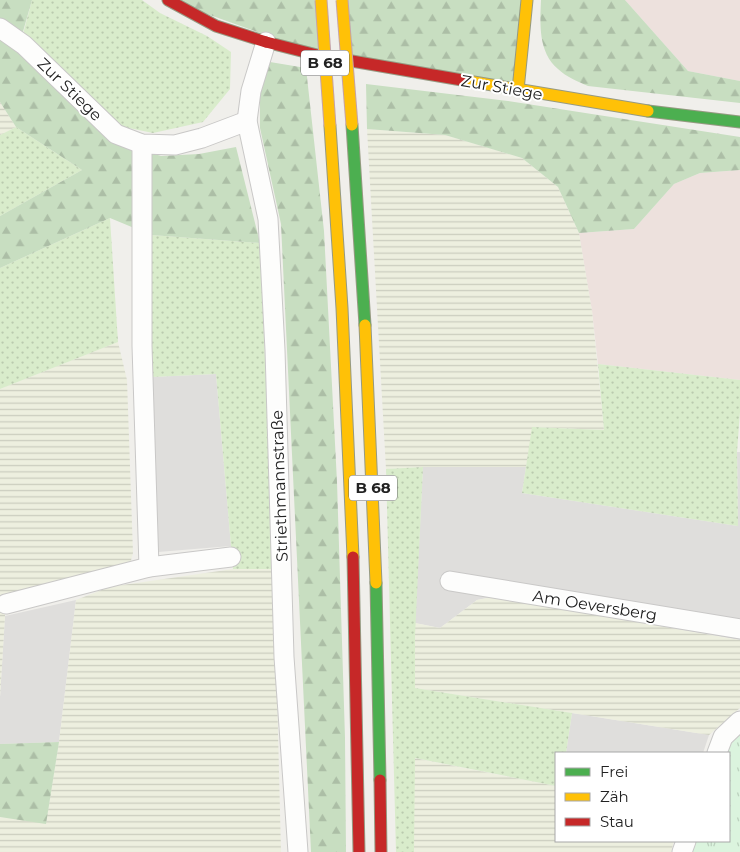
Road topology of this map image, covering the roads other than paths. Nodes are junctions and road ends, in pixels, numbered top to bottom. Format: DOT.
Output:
graph roads {
  1 [pos="168,0"];
  2 [pos="321,0"];
  3 [pos="342,0"];
  4 [pos="527,0"];
  5 [pos="0,28"];
  6 [pos="266,42"];
  7 [pos="518,90"];
  8 [pos="247,121"];
  9 [pos="740,122"];
  10 [pos="142,144"];
  11 [pos="231,557"];
  12 [pos="149,567"];
  13 [pos="450,581"];
  14 [pos="6,604"];
  15 [pos="740,629"];
  16 [pos="740,721"];
  17 [pos="717,752"];
  18 [pos="298,852"];
  19 [pos="359,852"];
  20 [pos="381,852"];
  1 -- 6 [label="main road, Zur Stiege"];
  2 -- 19 [label="main road, B 68, bridge"];
  3 -- 20 [label="main road, B 68, bridge"];
  4 -- 7 [label="main road"];
  5 -- 10 [label="street, Zur Stiege"];
  6 -- 7 [label="main road, Zur Stiege"];
  6 -- 8 [label="street, Striethmannstraße"];
  7 -- 9 [label="main road, Zur Stiege"];
  8 -- 10 [label="street"];
  8 -- 18 [label="street, Striethmannstraße"];
  10 -- 12 [label="street"];
  11 -- 12 [label="street"];
  12 -- 14 [label="street"];
  13 -- 15 [label="street, Am Oeversberg"];
  16 -- 17 [label="street"];
}
